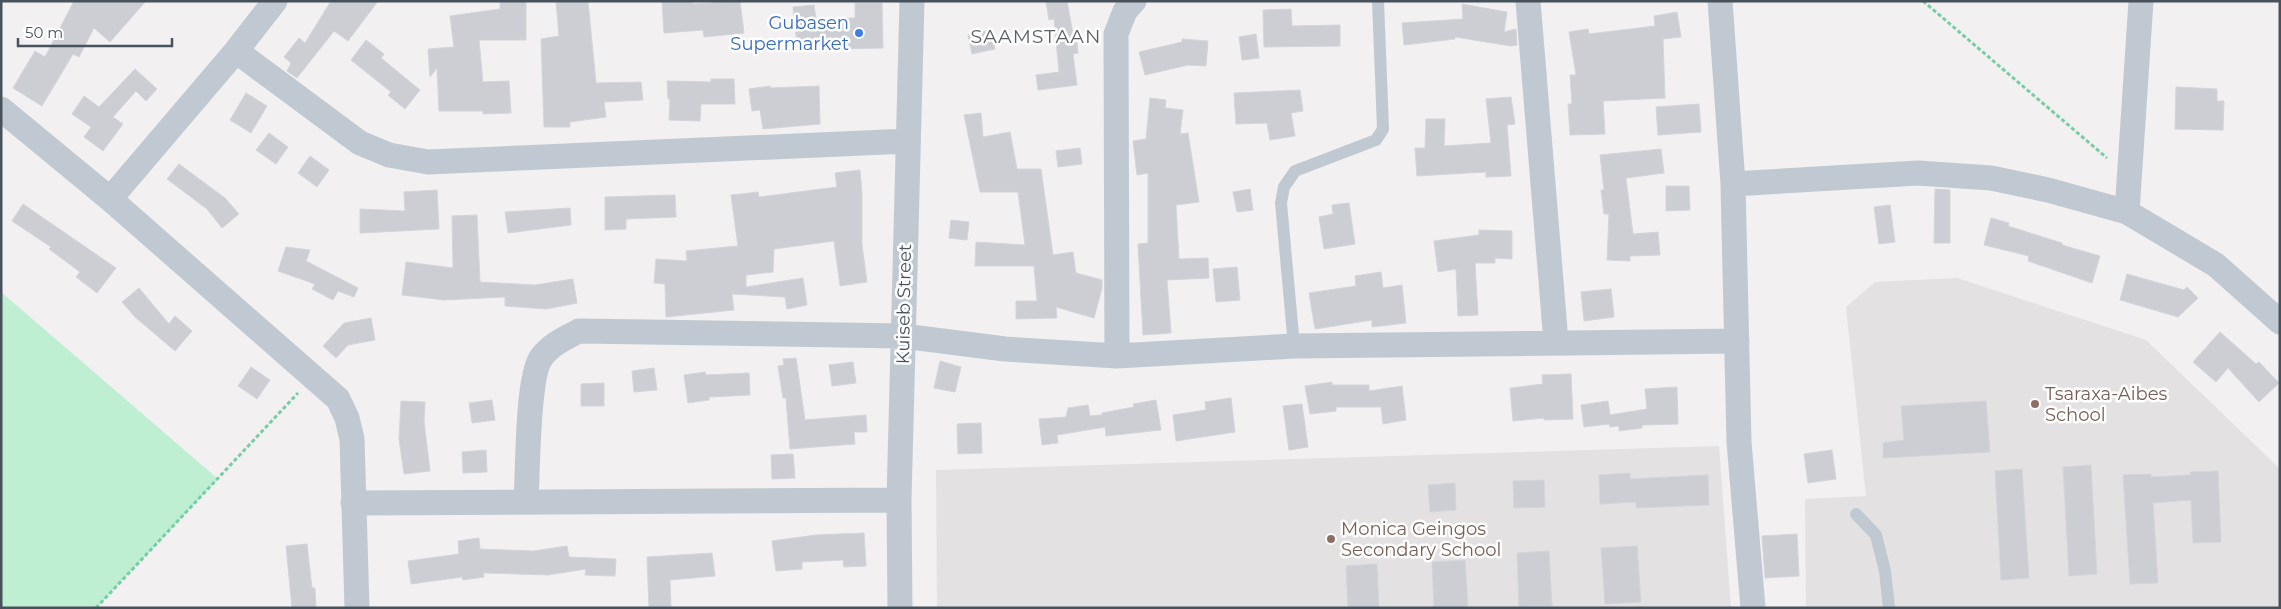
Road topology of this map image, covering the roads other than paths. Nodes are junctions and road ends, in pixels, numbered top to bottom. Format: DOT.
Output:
graph roads {
  1 [pos="275,1"];
  2 [pos="912,1"];
  3 [pos="1134,1"];
  4 [pos="1378,1"];
  5 [pos="1528,1"];
  6 [pos="1720,1"];
  7 [pos="2141,1"];
  8 [pos="236,51"];
  9 [pos="1,108"];
  10 [pos="908,141"];
  11 [pos="1732,184"];
  12 [pos="110,199"];
  13 [pos="2127,212"];
  14 [pos="2280,322"];
  15 [pos="903,336"];
  16 [pos="1737,341"];
  17 [pos="1556,342"];
  18 [pos="1294,346"];
  19 [pos="1117,356"];
  20 [pos="526,500"];
  21 [pos="899,500"];
  22 [pos="353,503"];
  23 [pos="1856,514"];
  24 [pos="357,608"];
  25 [pos="900,608"];
  26 [pos="1753,608"];
  27 [pos="1889,608"];
  1 -- 8 [label="street"];
  2 -- 10 [label="street, Kuiseb Street"];
  3 -- 19 [label="street"];
  4 -- 18 [label="lane"];
  5 -- 17 [label="street"];
  6 -- 11 [label="street"];
  7 -- 13 [label="street"];
  8 -- 10 [label="street"];
  8 -- 12 [label="street"];
  9 -- 12 [label="street"];
  10 -- 15 [label="street, Kuiseb Street"];
  11 -- 13 [label="street"];
  11 -- 16 [label="street"];
  12 -- 22 [label="street"];
  13 -- 14 [label="street"];
  15 -- 19 [label="street"];
  15 -- 20 [label="street"];
  15 -- 21 [label="street, Kuiseb Street"];
  16 -- 17 [label="street"];
  16 -- 26 [label="street"];
  17 -- 18 [label="street"];
  18 -- 19 [label="street"];
  20 -- 21 [label="street"];
  20 -- 22 [label="street"];
  21 -- 25 [label="street, Kuiseb Street"];
  22 -- 24 [label="street"];
  23 -- 27 [label="lane"];
}
